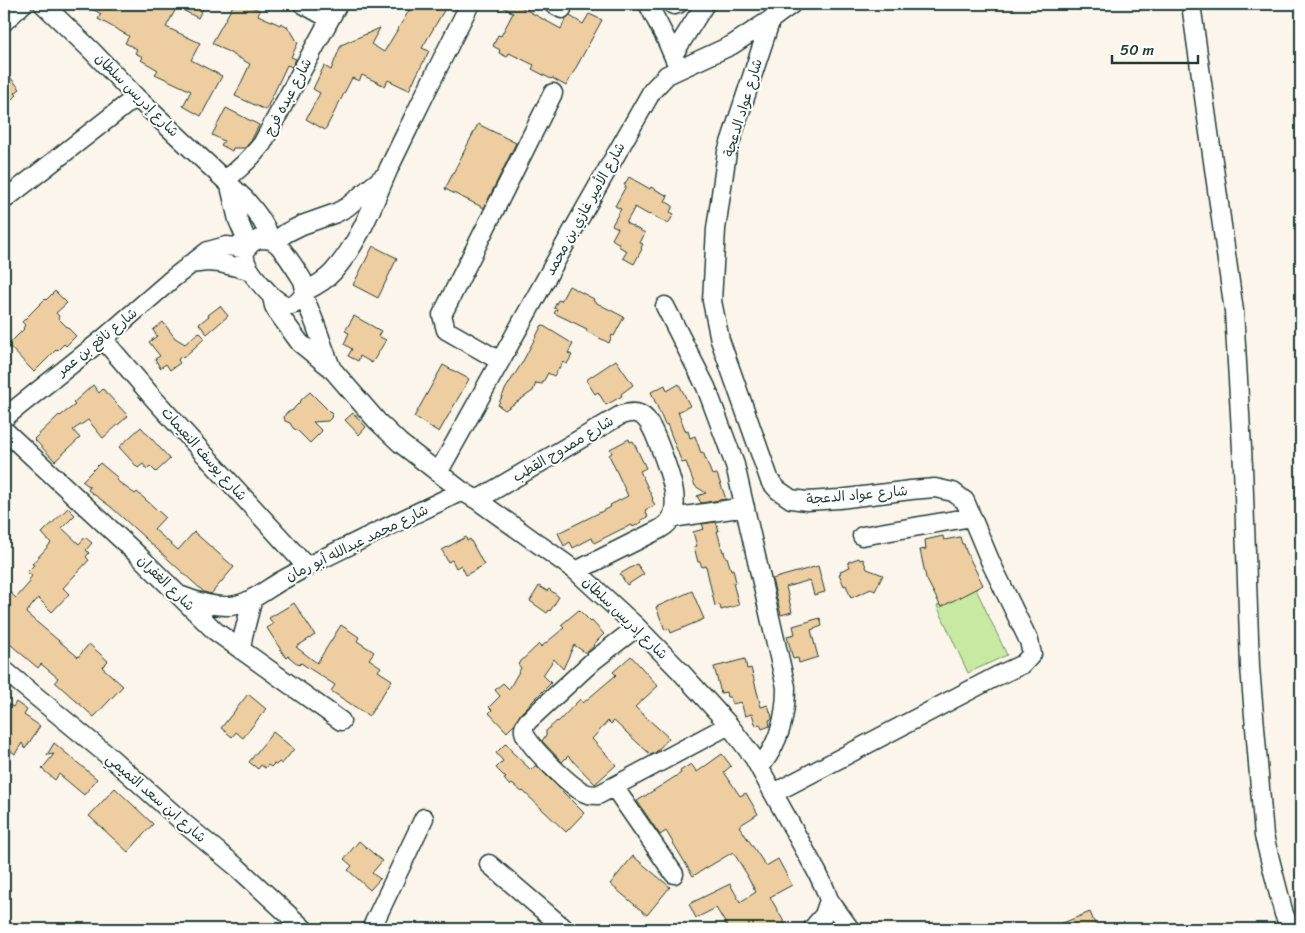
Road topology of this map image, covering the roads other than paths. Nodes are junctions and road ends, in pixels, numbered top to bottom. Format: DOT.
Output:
graph roads {
  1 [pos="23,4"];
  2 [pos="42,4"];
  3 [pos="304,4"];
  4 [pos="470,4"];
  5 [pos="648,4"];
  6 [pos="672,4"];
  7 [pos="678,4"];
  8 [pos="705,4"];
  9 [pos="792,4"];
  10 [pos="1191,4"];
  11 [pos="334,11"];
  12 [pos="772,19"];
  13 [pos="4,22"];
  14 [pos="676,62"];
  15 [pos="552,92"];
  16 [pos="136,97"];
  17 [pos="386,175"];
  18 [pos="227,183"];
  19 [pos="4,200"];
  20 [pos="273,241"];
  21 [pos="248,247"];
  22 [pos="190,264"];
  23 [pos="249,270"];
  24 [pos="304,293"];
  25 [pos="272,297"];
  26 [pos="665,306"];
  27 [pos="103,339"];
  28 [pos="500,361"];
  29 [pos="331,368"];
  30 [pos="4,418"];
  31 [pos="4,430"];
  32 [pos="438,473"];
  33 [pos="470,496"];
  34 [pos="745,507"];
  35 [pos="972,517"];
  36 [pos="672,518"];
  37 [pos="862,536"];
  38 [pos="307,567"];
  39 [pos="576,571"];
  40 [pos="175,592"];
  41 [pos="253,598"];
  42 [pos="637,627"];
  43 [pos="241,650"];
  44 [pos="6,678"];
  45 [pos="341,721"];
  46 [pos="729,725"];
  47 [pos="760,767"];
  48 [pos="614,787"];
  49 [pos="774,793"];
  50 [pos="424,818"];
  51 [pos="489,864"];
  52 [pos="674,874"];
  53 [pos="829,900"];
  54 [pos="304,929"];
  55 [pos="371,929"];
  56 [pos="565,929"];
  57 [pos="812,929"];
  58 [pos="850,929"];
  59 [pos="1291,929"];
  1 -- 13 [label="street"];
  2 -- 16 [label="street, شارع إدريس سلطان"];
  3 -- 11 [label="street"];
  4 -- 17 [label="street"];
  5 -- 14 [label="street"];
  6 -- 7 [label="street"];
  8 -- 14 [label="street"];
  9 -- 12 [label="street, شارع الأمير غازي بن محمد"];
  10 -- 59 [label="street"];
  11 -- 18 [label="street, شارع عبده فرج"];
  12 -- 14 [label="street, شارع الأمير غازي بن محمد"];
  12 -- 35 [label="street, شارع عواد الدعجة"];
  14 -- 28 [label="street, شارع الأمير غازي بن محمد"];
  15 -- 28 [label="street"];
  16 -- 18 [label="street, شارع إدريس سلطان"];
  16 -- 19 [label="street"];
  17 -- 20 [label="street, شارع نافع بن عمر"];
  17 -- 24 [label="street"];
  18 -- 20 [label="street, شارع إدريس سلطان"];
  18 -- 21 [label="street"];
  20 -- 21 [label="street, شارع نافع بن عمر"];
  20 -- 24 [label="street, شارع إدريس سلطان"];
  21 -- 22 [label="street, شارع نافع بن عمر"];
  21 -- 23 [label="street"];
  22 -- 23 [label="street"];
  22 -- 27 [label="street, شارع نافع بن عمر"];
  23 -- 25 [label="street, شارع إدريس سلطان"];
  24 -- 25 [label="street"];
  24 -- 29 [label="street, شارع إدريس سلطان"];
  25 -- 29 [label="street, شارع إدريس سلطان"];
  26 -- 34 [label="street"];
  27 -- 30 [label="street, شارع نافع بن عمر"];
  27 -- 38 [label="street, شارع يوسف النعيمات"];
  28 -- 32 [label="street, شارع الأمير غازي بن محمد"];
  29 -- 32 [label="street, شارع إدريس سلطان"];
  31 -- 40 [label="street, شارع الغفران"];
  32 -- 33 [label="street, شارع إدريس سلطان"];
  33 -- 36 [label="street, شارع ممدوح القطب"];
  33 -- 38 [label="street, شارع محمد عبدالله أبو رمان"];
  33 -- 39 [label="street, شارع إدريس سلطان"];
  34 -- 36 [label="street"];
  34 -- 47 [label="street"];
  35 -- 37 [label="street"];
  35 -- 49 [label="street, شارع عواد الدعجة"];
  36 -- 39 [label="street"];
  38 -- 41 [label="street, شارع محمد عبدالله أبو رمان"];
  39 -- 42 [label="street, شارع إدريس سلطان"];
  40 -- 41 [label="street, شارع محمد عبدالله أبو رمان"];
  40 -- 43 [label="street, شارع الغفران"];
  41 -- 43 [label="street"];
  42 -- 46 [label="street, شارع إدريس سلطان"];
  42 -- 48 [label="street"];
  43 -- 45 [label="street, شارع الغفران"];
  44 -- 54 [label="street, شارع ابن سعد التميمي"];
  46 -- 47 [label="street, شارع إدريس سلطان"];
  46 -- 48 [label="street"];
  47 -- 49 [label="street, شارع إدريس سلطان"];
  48 -- 52 [label="street"];
  49 -- 53 [label="street, شارع إدريس سلطان"];
  50 -- 55 [label="street"];
  51 -- 56 [label="street"];
  53 -- 57 [label="street"];
  53 -- 58 [label="street, شارع إدريس سلطان"];
}
